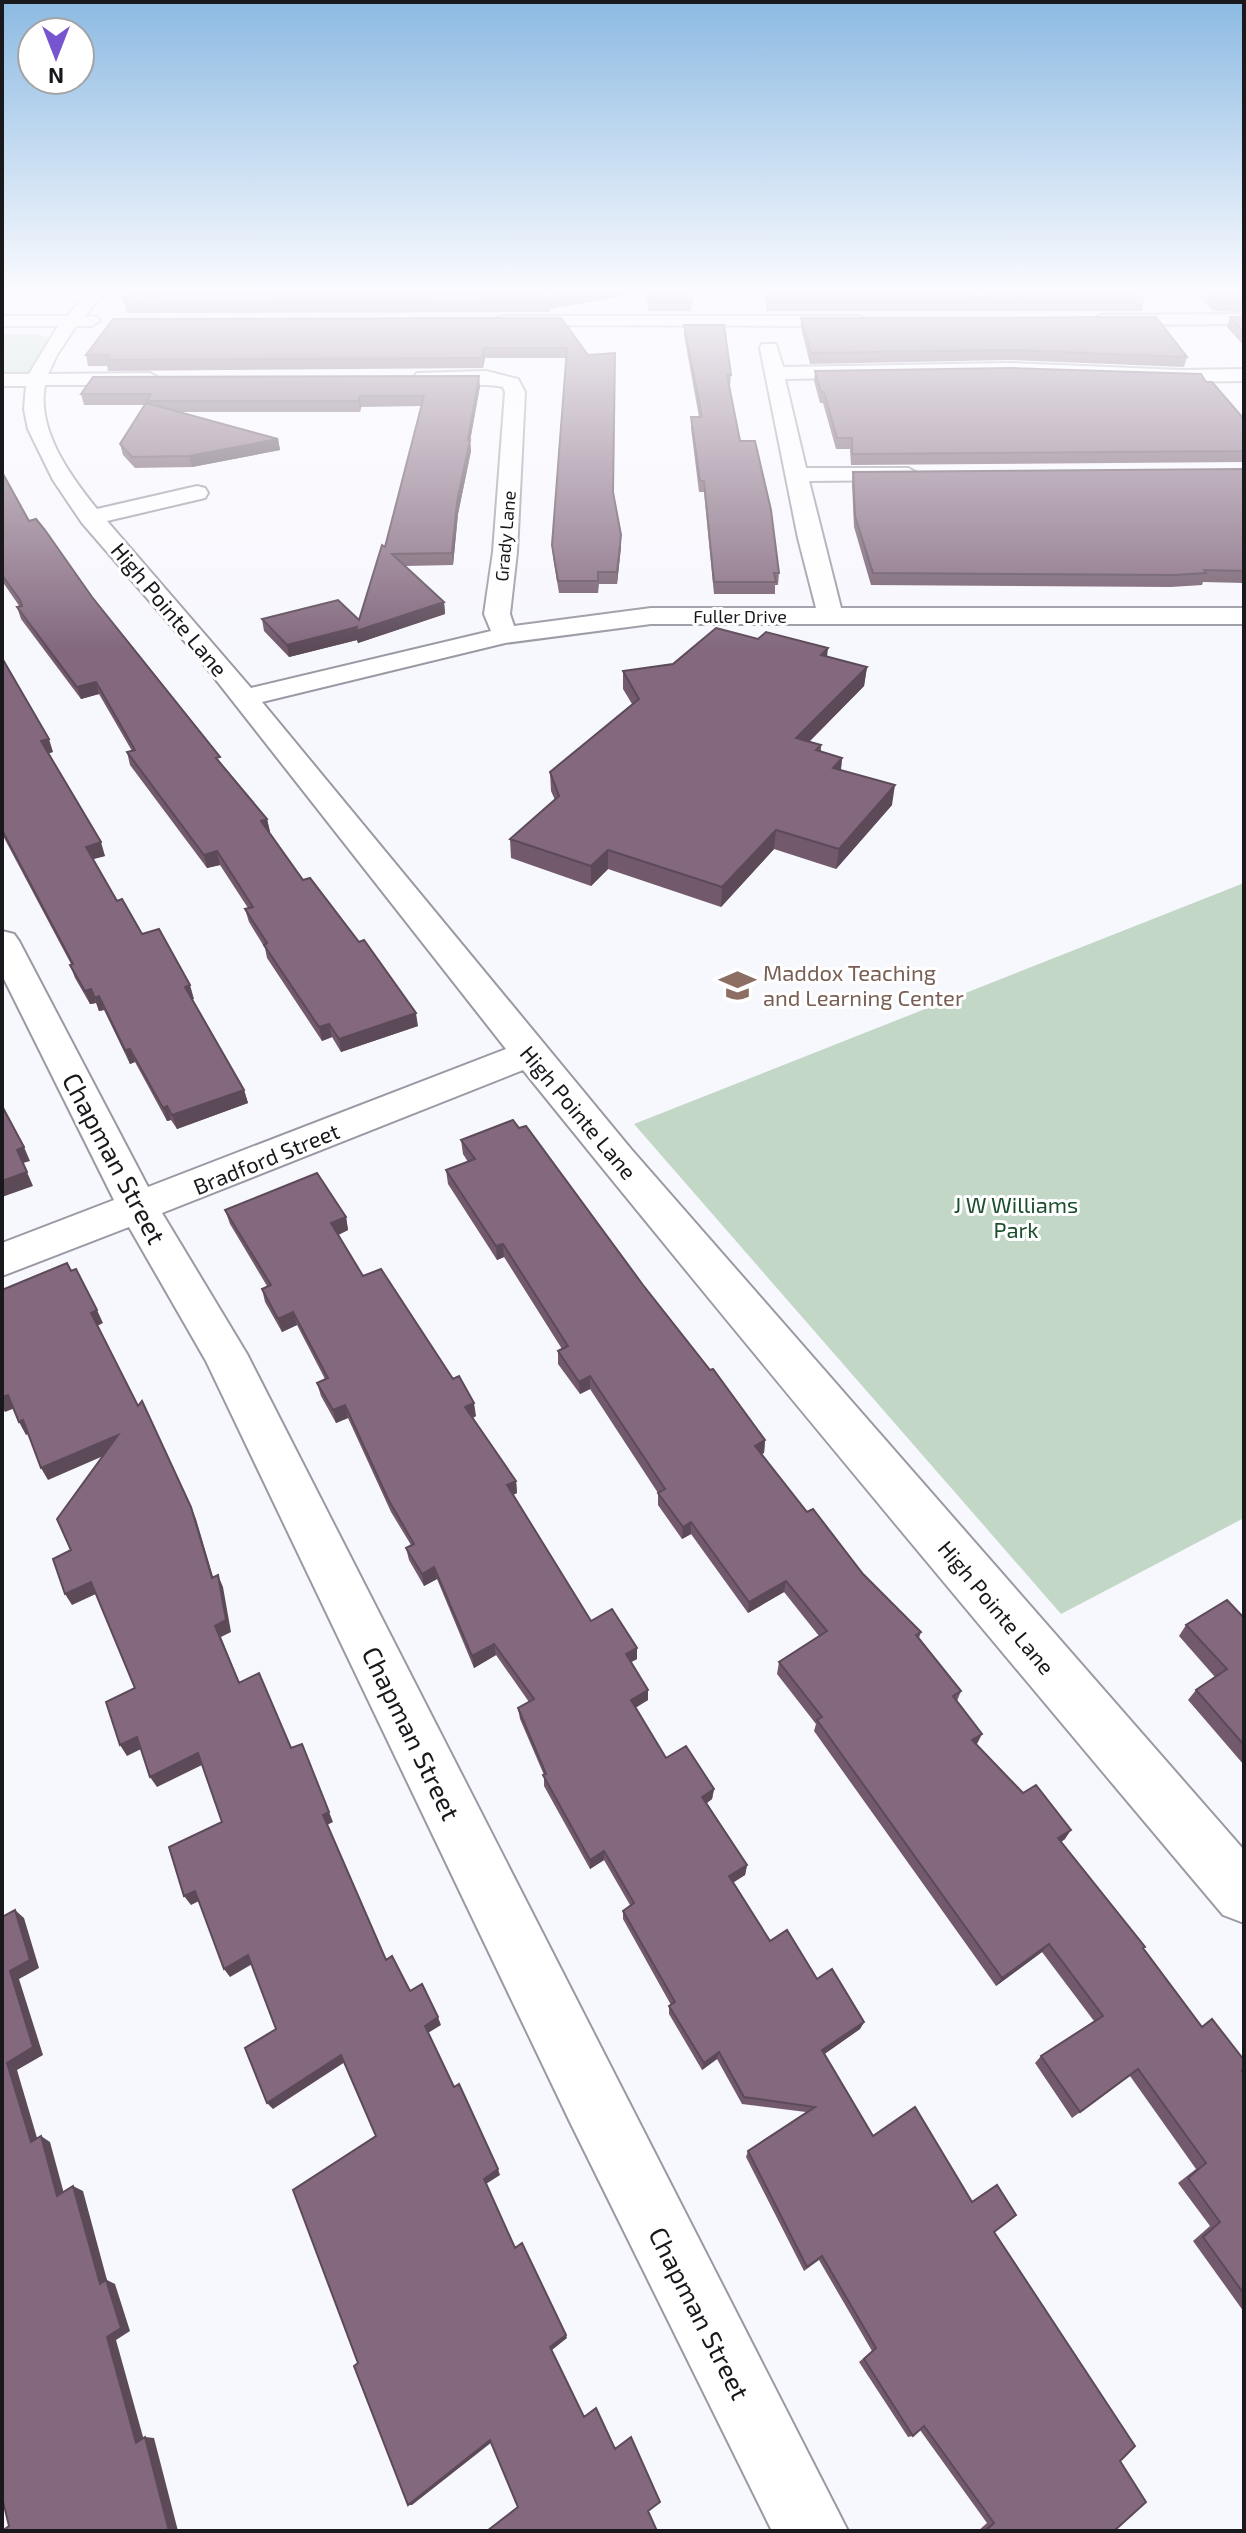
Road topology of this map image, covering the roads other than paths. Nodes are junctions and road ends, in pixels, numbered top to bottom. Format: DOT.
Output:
graph roads {
  1 [pos="32,412"];
  2 [pos="514,412"];
  3 [pos="784,412"];
  4 [pos="930,474"];
  5 [pos="797,475"];
  6 [pos="197,493"];
  7 [pos="90,518"];
  8 [pos="831,616"];
  9 [pos="1244,616"];
  10 [pos="505,635"];
  11 [pos="245,698"];
  12 [pos="2,941"];
  13 [pos="529,1054"];
  14 [pos="139,1209"];
  15 [pos="2,1260"];
  16 [pos="1244,1894"];
  17 [pos="811,2531"];
  1 -- 7 [label="street, High Pointe Lane"];
  2 -- 10 [label="street, Grady Lane"];
  3 -- 5 [label="street"];
  4 -- 5 [label="street"];
  5 -- 8 [label="street"];
  6 -- 7 [label="street"];
  7 -- 11 [label="street, High Pointe Lane"];
  8 -- 9 [label="street, Fuller Drive"];
  8 -- 10 [label="street, Fuller Drive"];
  10 -- 11 [label="street, Fuller Drive"];
  11 -- 13 [label="street, High Pointe Lane"];
  12 -- 14 [label="street, Chapman Street"];
  13 -- 14 [label="street, Bradford Street"];
  13 -- 16 [label="street, High Pointe Lane"];
  14 -- 15 [label="street, Bradford Street"];
  14 -- 17 [label="street, Chapman Street"];
}
